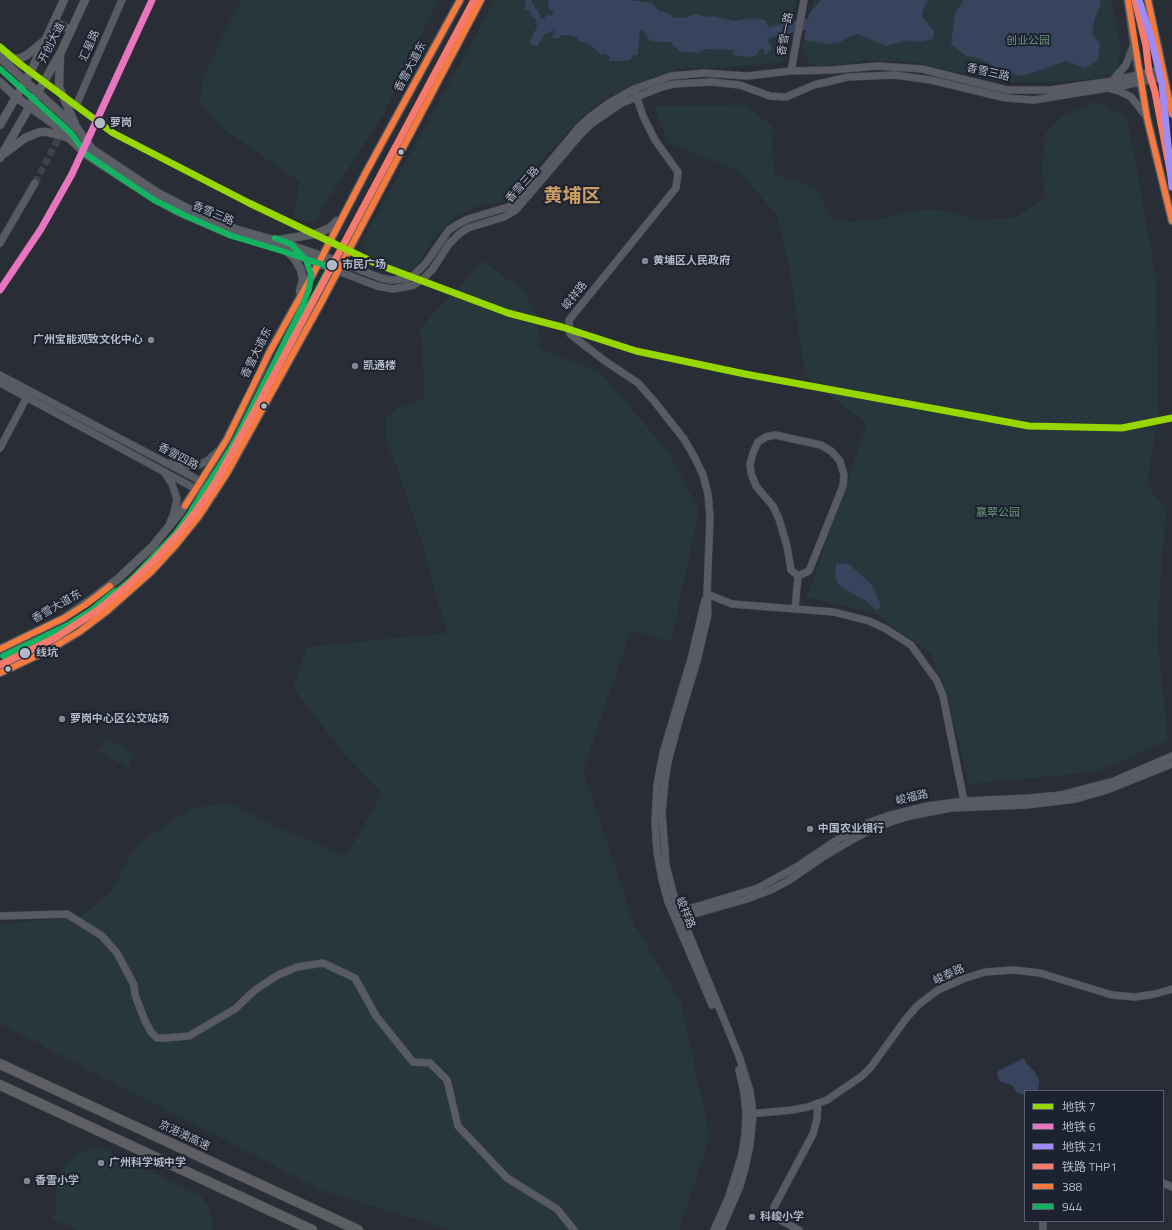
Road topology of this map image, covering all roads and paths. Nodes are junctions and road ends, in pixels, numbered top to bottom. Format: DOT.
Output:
graph roads {
  1 [pos="64,0"];
  2 [pos="85,0"];
  3 [pos="122,0"];
  4 [pos="460,0"];
  5 [pos="481,0"];
  6 [pos="804,0"];
  7 [pos="1128,0"];
  8 [pos="1148,0"];
  9 [pos="54,22"];
  10 [pos="71,30"];
  11 [pos="47,38"];
  12 [pos="1134,43"];
  13 [pos="61,52"];
  14 [pos="0,57"];
  15 [pos="791,71"];
  16 [pos="1163,73"];
  17 [pos="1140,78"];
  18 [pos="1112,81"];
  19 [pos="0,82"];
  20 [pos="25,82"];
  21 [pos="1108,88"];
  22 [pos="635,92"];
  23 [pos="38,94"];
  24 [pos="16,97"];
  25 [pos="78,101"];
  26 [pos="30,107"];
  27 [pos="1172,114"];
  28 [pos="1148,118"];
  29 [pos="0,125"];
  30 [pos="77,128"];
  31 [pos="69,138"];
  32 [pos="0,157"];
  33 [pos="35,183"];
  34 [pos="346,209"];
  35 [pos="1172,221"];
  36 [pos="277,240"];
  37 [pos="0,243"];
  38 [pos="286,250"];
  39 [pos="320,259"];
  40 [pos="342,262"];
  41 [pos="338,271"];
  42 [pos="294,305"];
  43 [pos="0,374"];
  44 [pos="0,383"];
  45 [pos="30,391"];
  46 [pos="26,398"];
  47 [pos="227,439"];
  48 [pos="0,448"];
  49 [pos="165,462"];
  50 [pos="163,471"];
  51 [pos="199,485"];
  52 [pos="214,495"];
  53 [pos="164,533"];
  54 [pos="798,576"];
  55 [pos="707,594"];
  56 [pos="794,609"];
  57 [pos="0,649"];
  58 [pos="0,673"];
  59 [pos="1172,756"];
  60 [pos="1172,764"];
  61 [pos="964,801"];
  62 [pos="676,913"];
  63 [pos="0,916"];
  64 [pos="679,920"];
  65 [pos="1172,989"];
  66 [pos="0,1064"];
  67 [pos="0,1085"];
  68 [pos="818,1103"];
  69 [pos="749,1114"];
  70 [pos="312,1230"];
  71 [pos="358,1230"];
  72 [pos="574,1230"];
  73 [pos="714,1230"];
  74 [pos="720,1230"];
  75 [pos="799,1230"];
  1 -- 9 [label="main road, 开创大道"];
  2 -- 10 [label="main road, 开创大道"];
  3 -- 25 [label="street, 汇星路"];
  4 -- 34 [label="main road, 香雪大道东"];
  5 -- 40 [label="main road"];
  6 -- 15 [label="street, 香雪一路"];
  7 -- 12 [label="main road"];
  8 -- 16 [label="main road"];
  9 -- 10 [label="main road"];
  9 -- 11 [label="main road, 开创大道"];
  10 -- 13 [label="main road, 开创大道"];
  11 -- 14 [label="main road"];
  11 -- 20 [label="main road, 开创大道"];
  12 -- 17 [label="main road"];
  12 -- 18 [label="street"];
  13 -- 23 [label="main road, 开创大道"];
  13 -- 30 [label="main road"];
  14 -- 20 [label="main road, 香雪三路"];
  15 -- 18 [label="street, 香雪三路"];
  15 -- 22 [label="street, 香雪三路"];
  16 -- 17 [label="street, 香雪三路"];
  16 -- 27 [label="main road"];
  17 -- 18 [label="street, 香雪三路"];
  17 -- 21 [label="street, 香雪三路"];
  17 -- 28 [label="main road"];
  19 -- 24 [label="main road, 香雪三路"];
  20 -- 23 [label="main road, 香雪三路"];
  20 -- 24 [label="main road, 开创大道"];
  21 -- 22 [label="street, 香雪三路"];
  21 -- 28 [label="street"];
  22 -- 40 [label="street, 香雪三路"];
  22 -- 41 [label="street, 香雪三路"];
  22 -- 55 [label="street, 峻祥路"];
  23 -- 26 [label="main road, 开创大道"];
  23 -- 30 [label="main road, 香雪三路"];
  24 -- 26 [label="main road, 香雪三路"];
  24 -- 29 [label="main road, 开创大道"];
  26 -- 31 [label="main road, 香雪三路"];
  26 -- 32 [label="main road, 开创大道"];
  28 -- 35 [label="main road"];
  30 -- 36 [label="main road, 香雪三路"];
  31 -- 32 [label="main road"];
  31 -- 38 [label="main road, 香雪三路"];
  33 -- 37 [label="street"];
  34 -- 36 [label="main road"];
  34 -- 39 [label="main road, 香雪大道东"];
  36 -- 39 [label="main road, 香雪三路"];
  38 -- 39 [label="main road, 香雪三路"];
  38 -- 42 [label="main road"];
  39 -- 40 [label="main road, 香雪三路"];
  39 -- 41 [label="main road, 香雪三路"];
  39 -- 42 [label="main road, 香雪大道东"];
  40 -- 41 [label="main road"];
  41 -- 52 [label="main road"];
  42 -- 47 [label="main road, 香雪大道东"];
  43 -- 45 [label="street, 香雪四路"];
  44 -- 46 [label="street, 香雪四路"];
  45 -- 46 [label="street"];
  45 -- 49 [label="street, 香雪四路"];
  46 -- 48 [label="street"];
  46 -- 50 [label="street, 香雪四路"];
  47 -- 49 [label="street"];
  47 -- 51 [label="main road, 香雪大道东"];
  49 -- 51 [label="street, 香雪四路"];
  50 -- 51 [label="street, 香雪四路"];
  50 -- 53 [label="street"];
  51 -- 52 [label="street, 香雪四路"];
  51 -- 53 [label="main road, 香雪大道东"];
  52 -- 58 [label="main road"];
  53 -- 57 [label="main road, 香雪大道东"];
  54 -- 54 [label="street"];
  54 -- 56 [label="street"];
  55 -- 56 [label="street"];
  55 -- 62 [label="street, 峻祥路"];
  56 -- 61 [label="street"];
  59 -- 61 [label="street, 峻福路"];
  60 -- 64 [label="street, 峻福路"];
  61 -- 62 [label="street, 峻福路"];
  62 -- 64 [label="street, 峻祥路"];
  63 -- 72 [label="street"];
  64 -- 69 [label="street, 峻祥路"];
  65 -- 68 [label="street, 峻泰路"];
  66 -- 71 [label="highway, 京港澳高速"];
  67 -- 70 [label="highway"];
  68 -- 69 [label="street, 峻泰路"];
  68 -- 75 [label="street"];
  69 -- 73 [label="street, 峻祥路"];
  69 -- 74 [label="street, 峻祥路"];
}
